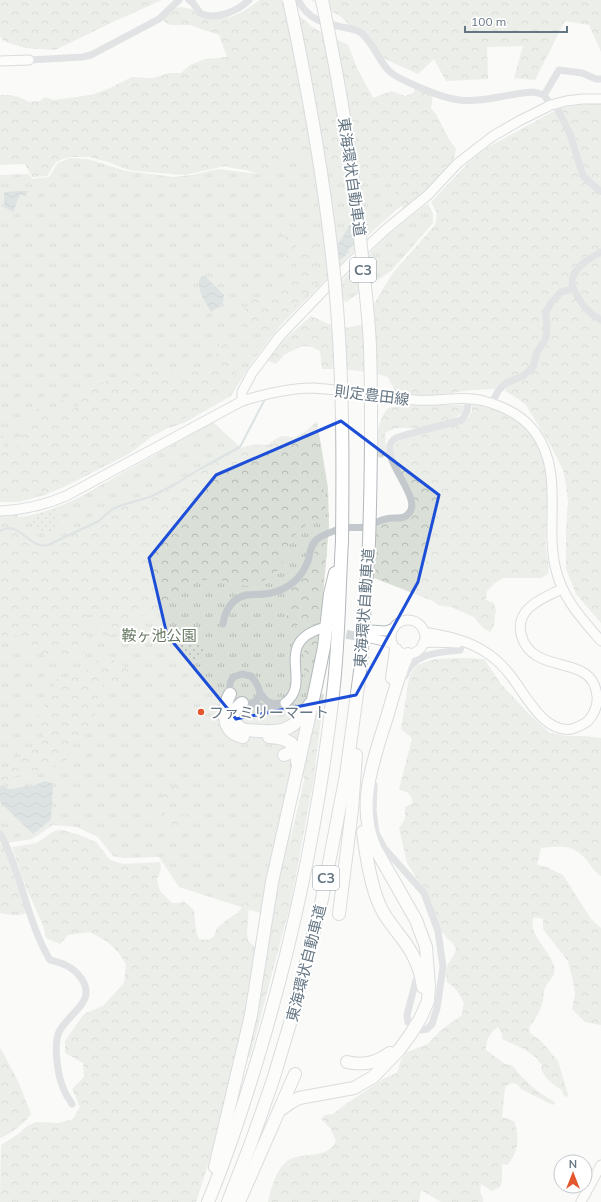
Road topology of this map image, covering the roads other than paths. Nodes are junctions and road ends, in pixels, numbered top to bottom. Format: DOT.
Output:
graph roads {
  1 [pos="179,0"];
  2 [pos="189,0"];
  3 [pos="249,0"];
  4 [pos="289,0"];
  5 [pos="298,0"];
  6 [pos="322,0"];
  7 [pos="29,60"];
  8 [pos="0,61"];
  9 [pos="601,79"];
  10 [pos="544,95"];
  11 [pos="601,99"];
  12 [pos="553,105"];
  13 [pos="601,192"];
  14 [pos="601,252"];
  15 [pos="573,289"];
  16 [pos="601,320"];
  17 [pos="469,398"];
  18 [pos="242,401"];
  19 [pos="492,403"];
  20 [pos="0,511"];
  21 [pos="342,541"];
  22 [pos="562,589"];
  23 [pos="223,624"];
  24 [pos="392,629"];
  25 [pos="322,630"];
  26 [pos="424,632"];
  27 [pos="601,641"];
  28 [pos="463,642"];
  29 [pos="424,643"];
  30 [pos="394,646"];
  31 [pos="408,654"];
  32 [pos="361,664"];
  33 [pos="316,686"];
  34 [pos="230,694"];
  35 [pos="261,694"];
  36 [pos="247,703"];
  37 [pos="285,703"];
  38 [pos="291,743"];
  39 [pos="284,755"];
  40 [pos="297,769"];
  41 [pos="0,834"];
  42 [pos="339,914"];
  43 [pos="416,980"];
  44 [pos="408,1022"];
  45 [pos="421,1030"];
  46 [pos="347,1062"];
  47 [pos="295,1074"];
  48 [pos="72,1104"];
  49 [pos="279,1111"];
  50 [pos="601,1166"];
  51 [pos="204,1202"];
  52 [pos="208,1202"];
  53 [pos="228,1202"];
  54 [pos="239,1202"];
  55 [pos="581,1202"];
  1 -- 7 [label="street"];
  2 -- 3 [label="street"];
  4 -- 21 [label="highway, 東海環状自動車道 / C3, bridge"];
  5 -- 10 [label="street"];
  6 -- 32 [label="highway, 東海環状自動車道 / C3, bridge"];
  7 -- 8 [label="street"];
  9 -- 10 [label="street"];
  10 -- 12 [label="street"];
  11 -- 12 [label="street"];
  12 -- 13 [label="street"];
  12 -- 18 [label="street"];
  14 -- 15 [label="street"];
  15 -- 16 [label="street"];
  15 -- 19 [label="street"];
  17 -- 18 [label="street, 則定豊田線"];
  17 -- 19 [label="street, 則定豊田線"];
  17 -- 23 [label="street"];
  18 -- 20 [label="street, 則定豊田線"];
  19 -- 22 [label="street, 則定豊田線"];
  21 -- 33 [label="highway"];
  21 -- 52 [label="highway, 東海環状自動車道 / C3"];
  22 -- 27 [label="street, 則定豊田線"];
  22 -- 28 [label="street"];
  24 -- 26 [label="street"];
  24 -- 30 [label="street"];
  24 -- 30 [label="street"];
  25 -- 37 [label="street"];
  26 -- 28 [label="street"];
  26 -- 29 [label="street"];
  28 -- 29 [label="street"];
  28 -- 45 [label="street"];
  29 -- 31 [label="street"];
  30 -- 31 [label="street"];
  30 -- 46 [label="highway"];
  31 -- 49 [label="highway"];
  32 -- 42 [label="highway"];
  32 -- 53 [label="highway, 東海環状自動車道 / C3"];
  33 -- 36 [label="highway"];
  33 -- 40 [label="highway"];
  34 -- 35 [label="street"];
  34 -- 36 [label="street"];
  34 -- 38 [label="highway"];
  35 -- 36 [label="street"];
  35 -- 37 [label="street"];
  36 -- 37 [label="street"];
  38 -- 39 [label="highway"];
  38 -- 40 [label="highway"];
  40 -- 51 [label="highway"];
  41 -- 48 [label="street"];
  43 -- 44 [label="street"];
  47 -- 49 [label="highway"];
  49 -- 54 [label="highway"];
  50 -- 55 [label="street"];
}
